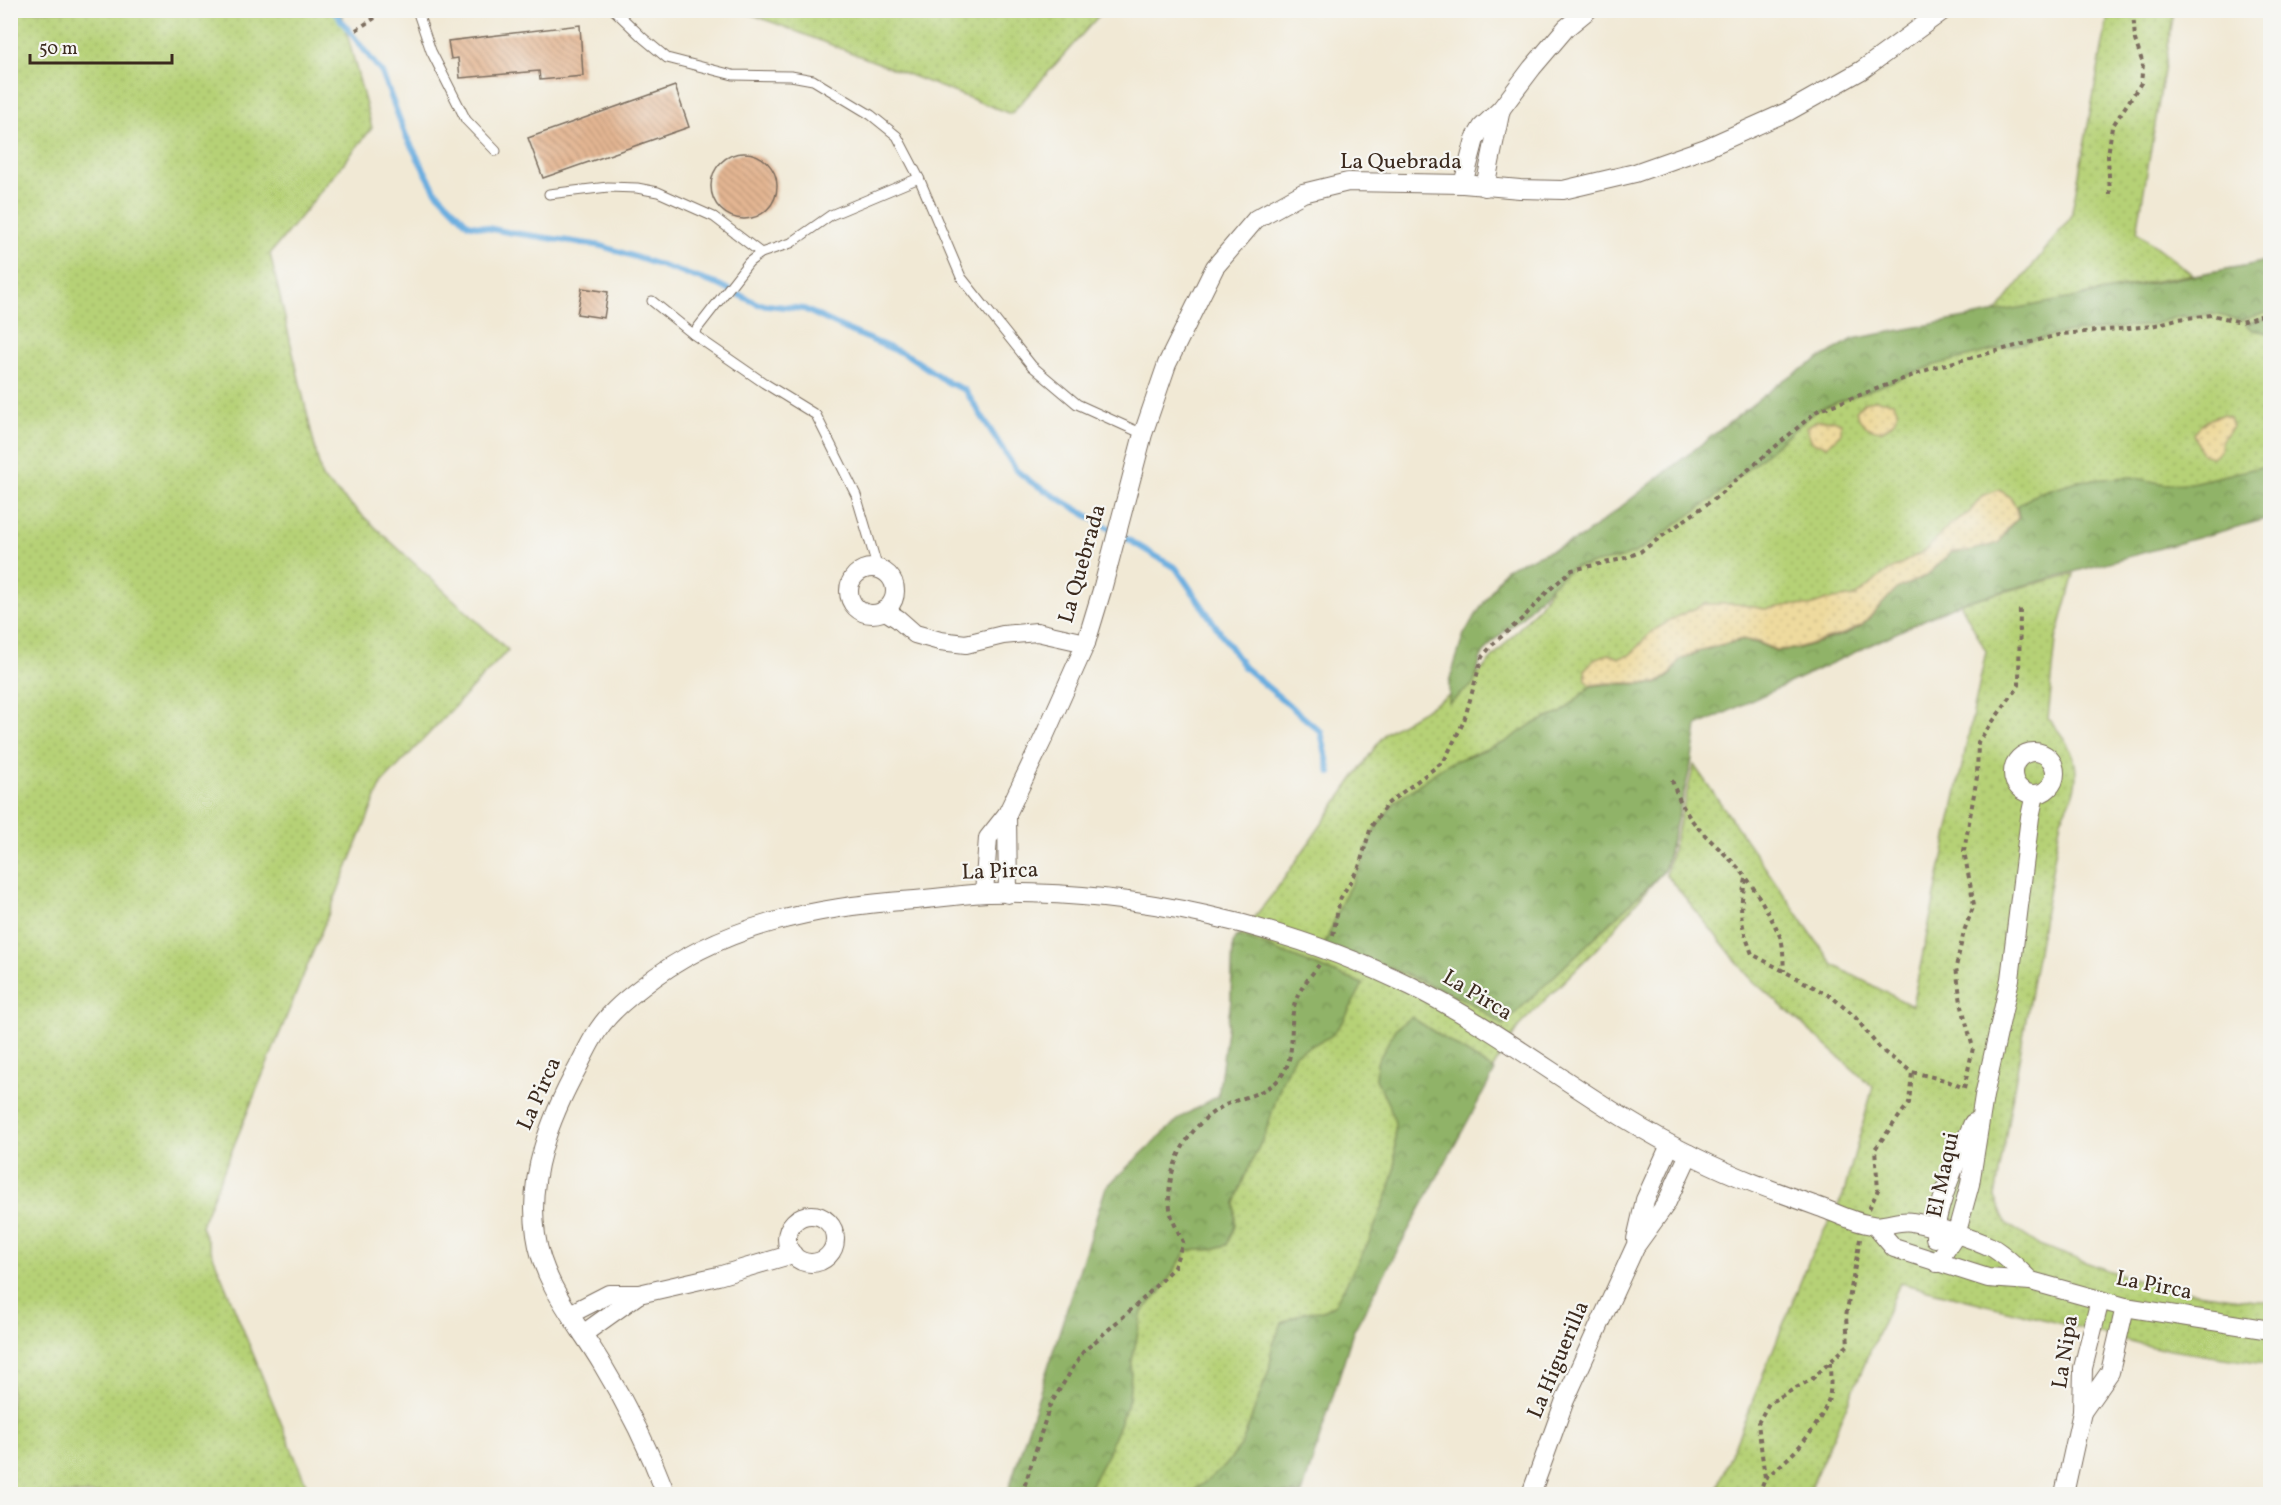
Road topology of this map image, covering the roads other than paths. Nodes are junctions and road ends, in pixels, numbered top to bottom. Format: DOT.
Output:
graph roads {
  1 [pos="419,10"];
  2 [pos="614,10"];
  3 [pos="1588,10"];
  4 [pos="1944,10"];
  5 [pos="1501,110"];
  6 [pos="496,151"];
  7 [pos="919,178"];
  8 [pos="1463,184"];
  9 [pos="1485,187"];
  10 [pos="549,194"];
  11 [pos="761,253"];
  12 [pos="652,301"];
  13 [pos="693,334"];
  14 [pos="1143,434"];
  15 [pos="878,569"];
  16 [pos="884,610"];
  17 [pos="1086,642"];
  18 [pos="2035,794"];
  19 [pos="1007,814"];
  20 [pos="984,893"];
  21 [pos="1008,894"];
  22 [pos="1984,1096"];
  23 [pos="1670,1145"];
  24 [pos="1689,1154"];
  25 [pos="1870,1225"];
  26 [pos="1935,1228"];
  27 [pos="1956,1235"];
  28 [pos="1635,1247"];
  29 [pos="792,1254"];
  30 [pos="1937,1263"];
  31 [pos="2031,1281"];
  32 [pos="639,1294"];
  33 [pos="2100,1300"];
  34 [pos="2126,1307"];
  35 [pos="570,1314"];
  36 [pos="2271,1330"];
  37 [pos="584,1334"];
  38 [pos="2082,1412"];
  39 [pos="666,1494"];
  40 [pos="1531,1494"];
  41 [pos="2064,1494"];
  1 -- 6 [label="lane"];
  2 -- 7 [label="lane"];
  3 -- 5 [label="street"];
  4 -- 9 [label="street, La Quebrada"];
  5 -- 8 [label="street"];
  5 -- 9 [label="street"];
  7 -- 11 [label="lane"];
  7 -- 14 [label="lane"];
  8 -- 9 [label="street, La Quebrada"];
  8 -- 14 [label="street, La Quebrada"];
  10 -- 11 [label="lane"];
  11 -- 13 [label="lane"];
  12 -- 13 [label="lane"];
  13 -- 15 [label="lane"];
  14 -- 17 [label="street, La Quebrada"];
  15 -- 16 [label="street"];
  15 -- 16 [label="street"];
  16 -- 17 [label="street"];
  17 -- 19 [label="street, La Quebrada"];
  18 -- 22 [label="street, El Maqui"];
  19 -- 20 [label="street, La Quebrada"];
  19 -- 21 [label="street, La Quebrada"];
  20 -- 21 [label="street, La Pirca"];
  20 -- 35 [label="street, La Pirca"];
  21 -- 23 [label="street, La Pirca"];
  22 -- 26 [label="street, El Maqui"];
  22 -- 27 [label="street, El Maqui"];
  23 -- 24 [label="street, La Pirca"];
  23 -- 28 [label="street, La Higuerilla"];
  24 -- 25 [label="street, La Pirca"];
  24 -- 28 [label="street, La Higuerilla"];
  25 -- 26 [label="street, La Pirca"];
  25 -- 30 [label="street, La Pirca"];
  26 -- 27 [label="street, La Pirca"];
  26 -- 30 [label="street, El Maqui"];
  27 -- 30 [label="street, El Maqui"];
  27 -- 31 [label="street, La Pirca"];
  28 -- 40 [label="street, La Higuerilla"];
  29 -- 32 [label="street"];
  30 -- 31 [label="street, La Pirca"];
  31 -- 33 [label="street, La Pirca"];
  32 -- 35 [label="street"];
  32 -- 37 [label="street"];
  33 -- 34 [label="street, La Pirca"];
  33 -- 38 [label="street, La Nipa"];
  34 -- 36 [label="street, La Pirca"];
  34 -- 38 [label="street, La Nipa"];
  35 -- 37 [label="street, La Pirca"];
  37 -- 39 [label="street, La Pirca"];
  38 -- 41 [label="street, La Nipa"];
}
